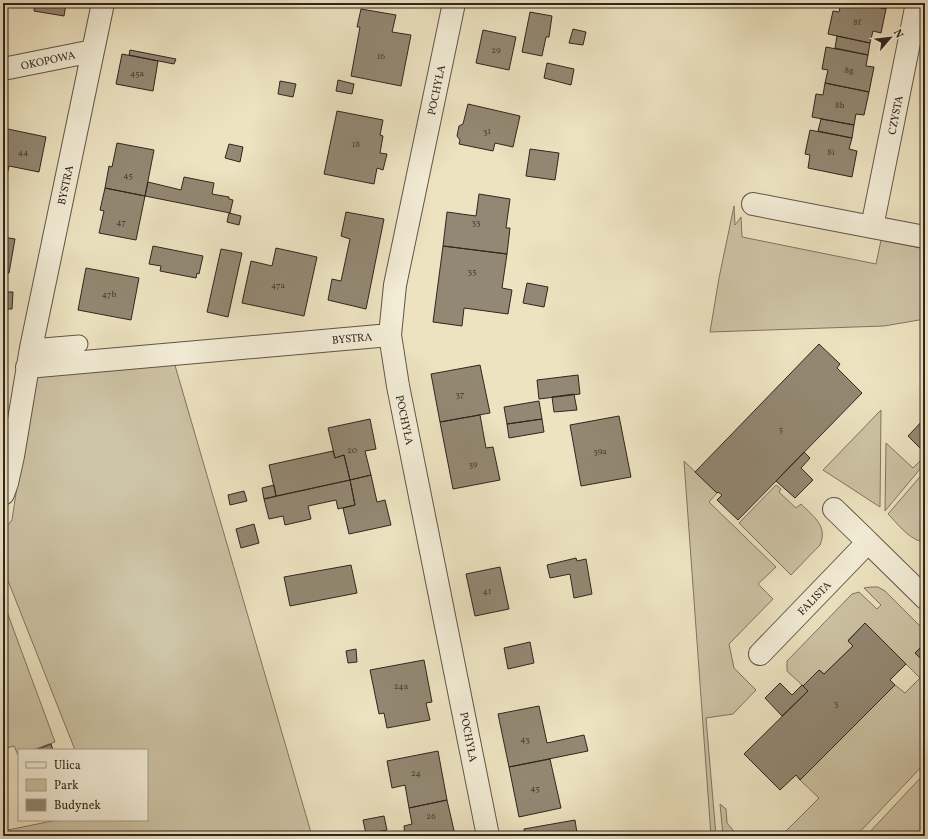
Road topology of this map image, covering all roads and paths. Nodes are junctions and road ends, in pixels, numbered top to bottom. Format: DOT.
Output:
graph roads {
  1 [pos="103,3"];
  2 [pos="454,3"];
  3 [pos="917,3"];
  4 [pos="93,51"];
  5 [pos="3,69"];
  6 [pos="753,204"];
  7 [pos="872,227"];
  8 [pos="925,237"];
  9 [pos="390,335"];
  10 [pos="79,344"];
  11 [pos="29,357"];
  12 [pos="3,494"];
  13 [pos="834,508"];
  14 [pos="868,542"];
  15 [pos="923,592"];
  16 [pos="760,654"];
  17 [pos="488,836"];
  1 -- 4 [label="street, BYSTRA"];
  2 -- 9 [label="street, POCHYŁA"];
  3 -- 7 [label="street, CZYSTA"];
  4 -- 5 [label="street, OKOPOWA"];
  4 -- 11 [label="street, BYSTRA"];
  6 -- 7 [label="street"];
  7 -- 8 [label="street"];
  9 -- 11 [label="street, BYSTRA"];
  9 -- 17 [label="street, POCHYŁA"];
  10 -- 11 [label="lane"];
  11 -- 12 [label="street, BYSTRA"];
  13 -- 14 [label="street"];
  14 -- 15 [label="street"];
  14 -- 16 [label="street, FALISTA"];
}
